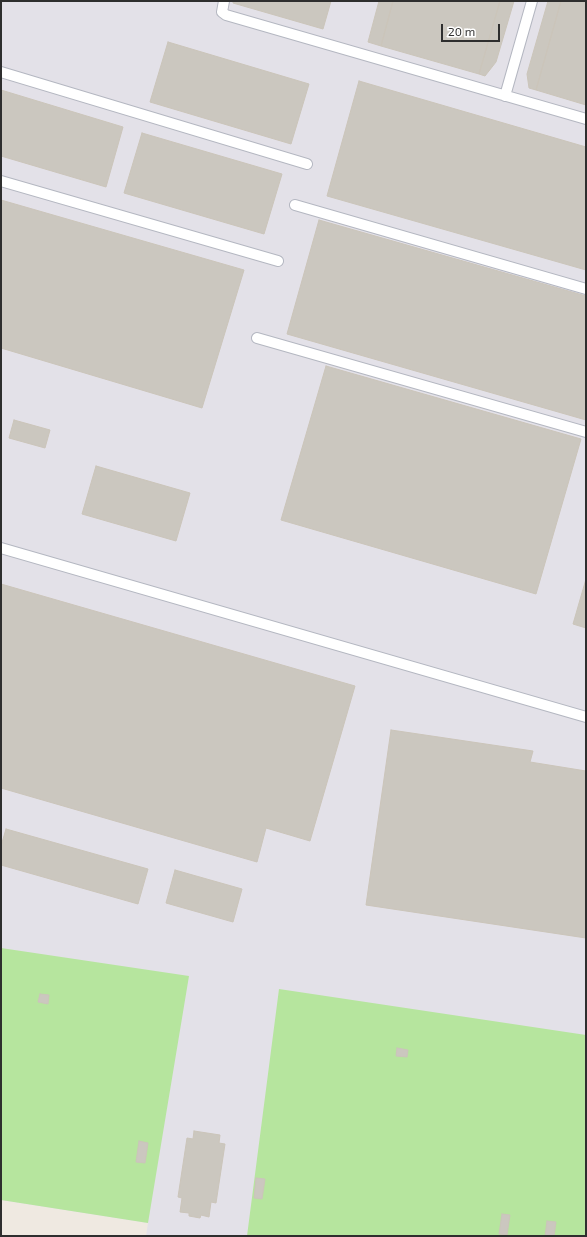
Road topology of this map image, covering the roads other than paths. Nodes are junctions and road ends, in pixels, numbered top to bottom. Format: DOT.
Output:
graph roads {
  1 [pos="224,1"];
  2 [pos="532,1"];
  3 [pos="1,72"];
  4 [pos="505,96"];
  5 [pos="586,119"];
  6 [pos="307,164"];
  7 [pos="1,181"];
  8 [pos="295,205"];
  9 [pos="278,261"];
  10 [pos="586,289"];
  11 [pos="257,338"];
  12 [pos="586,432"];
  13 [pos="1,548"];
  14 [pos="586,717"];
  1 -- 4 [label="lane"];
  2 -- 4 [label="lane"];
  3 -- 6 [label="lane"];
  4 -- 5 [label="lane"];
  7 -- 9 [label="lane"];
  8 -- 10 [label="lane"];
  11 -- 12 [label="lane"];
  13 -- 14 [label="lane"];
}
